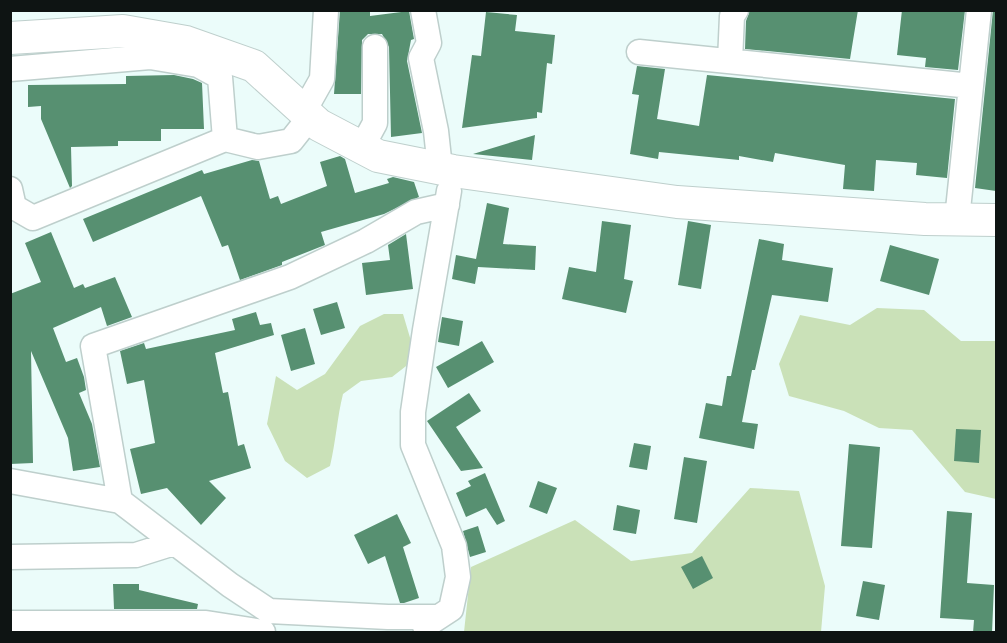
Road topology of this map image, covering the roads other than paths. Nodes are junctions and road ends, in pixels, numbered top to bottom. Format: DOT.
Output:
graph roads {
  1 [pos="326,10"];
  2 [pos="423,10"];
  3 [pos="736,10"];
  4 [pos="979,10"];
  5 [pos="10,38"];
  6 [pos="375,47"];
  7 [pos="639,52"];
  8 [pos="730,61"];
  9 [pos="10,69"];
  10 [pos="971,86"];
  11 [pos="307,114"];
  12 [pos="225,139"];
  13 [pos="362,147"];
  14 [pos="446,170"];
  15 [pos="10,189"];
  16 [pos="447,205"];
  17 [pos="957,219"];
  18 [pos="996,220"];
  19 [pos="10,481"];
  20 [pos="120,501"];
  21 [pos="174,543"];
  22 [pos="10,556"];
  23 [pos="388,617"];
  24 [pos="438,617"];
  25 [pos="10,623"];
  26 [pos="263,633"];
  27 [pos="368,633"];
  28 [pos="416,633"];
  1 -- 11 [label="street"];
  2 -- 14 [label="street"];
  3 -- 8 [label="street"];
  4 -- 10 [label="street"];
  5 -- 11 [label="street"];
  6 -- 13 [label="street"];
  7 -- 8 [label="street"];
  8 -- 10 [label="street"];
  9 -- 12 [label="street"];
  10 -- 17 [label="street"];
  11 -- 12 [label="street"];
  11 -- 13 [label="street"];
  12 -- 15 [label="street"];
  13 -- 14 [label="street"];
  14 -- 16 [label="street"];
  14 -- 17 [label="street"];
  16 -- 20 [label="street"];
  16 -- 24 [label="street"];
  17 -- 18 [label="street"];
  19 -- 20 [label="street"];
  20 -- 21 [label="street"];
  21 -- 22 [label="street"];
  21 -- 23 [label="street"];
  23 -- 24 [label="street"];
  23 -- 27 [label="street"];
  24 -- 28 [label="street"];
  25 -- 26 [label="street"];
}
